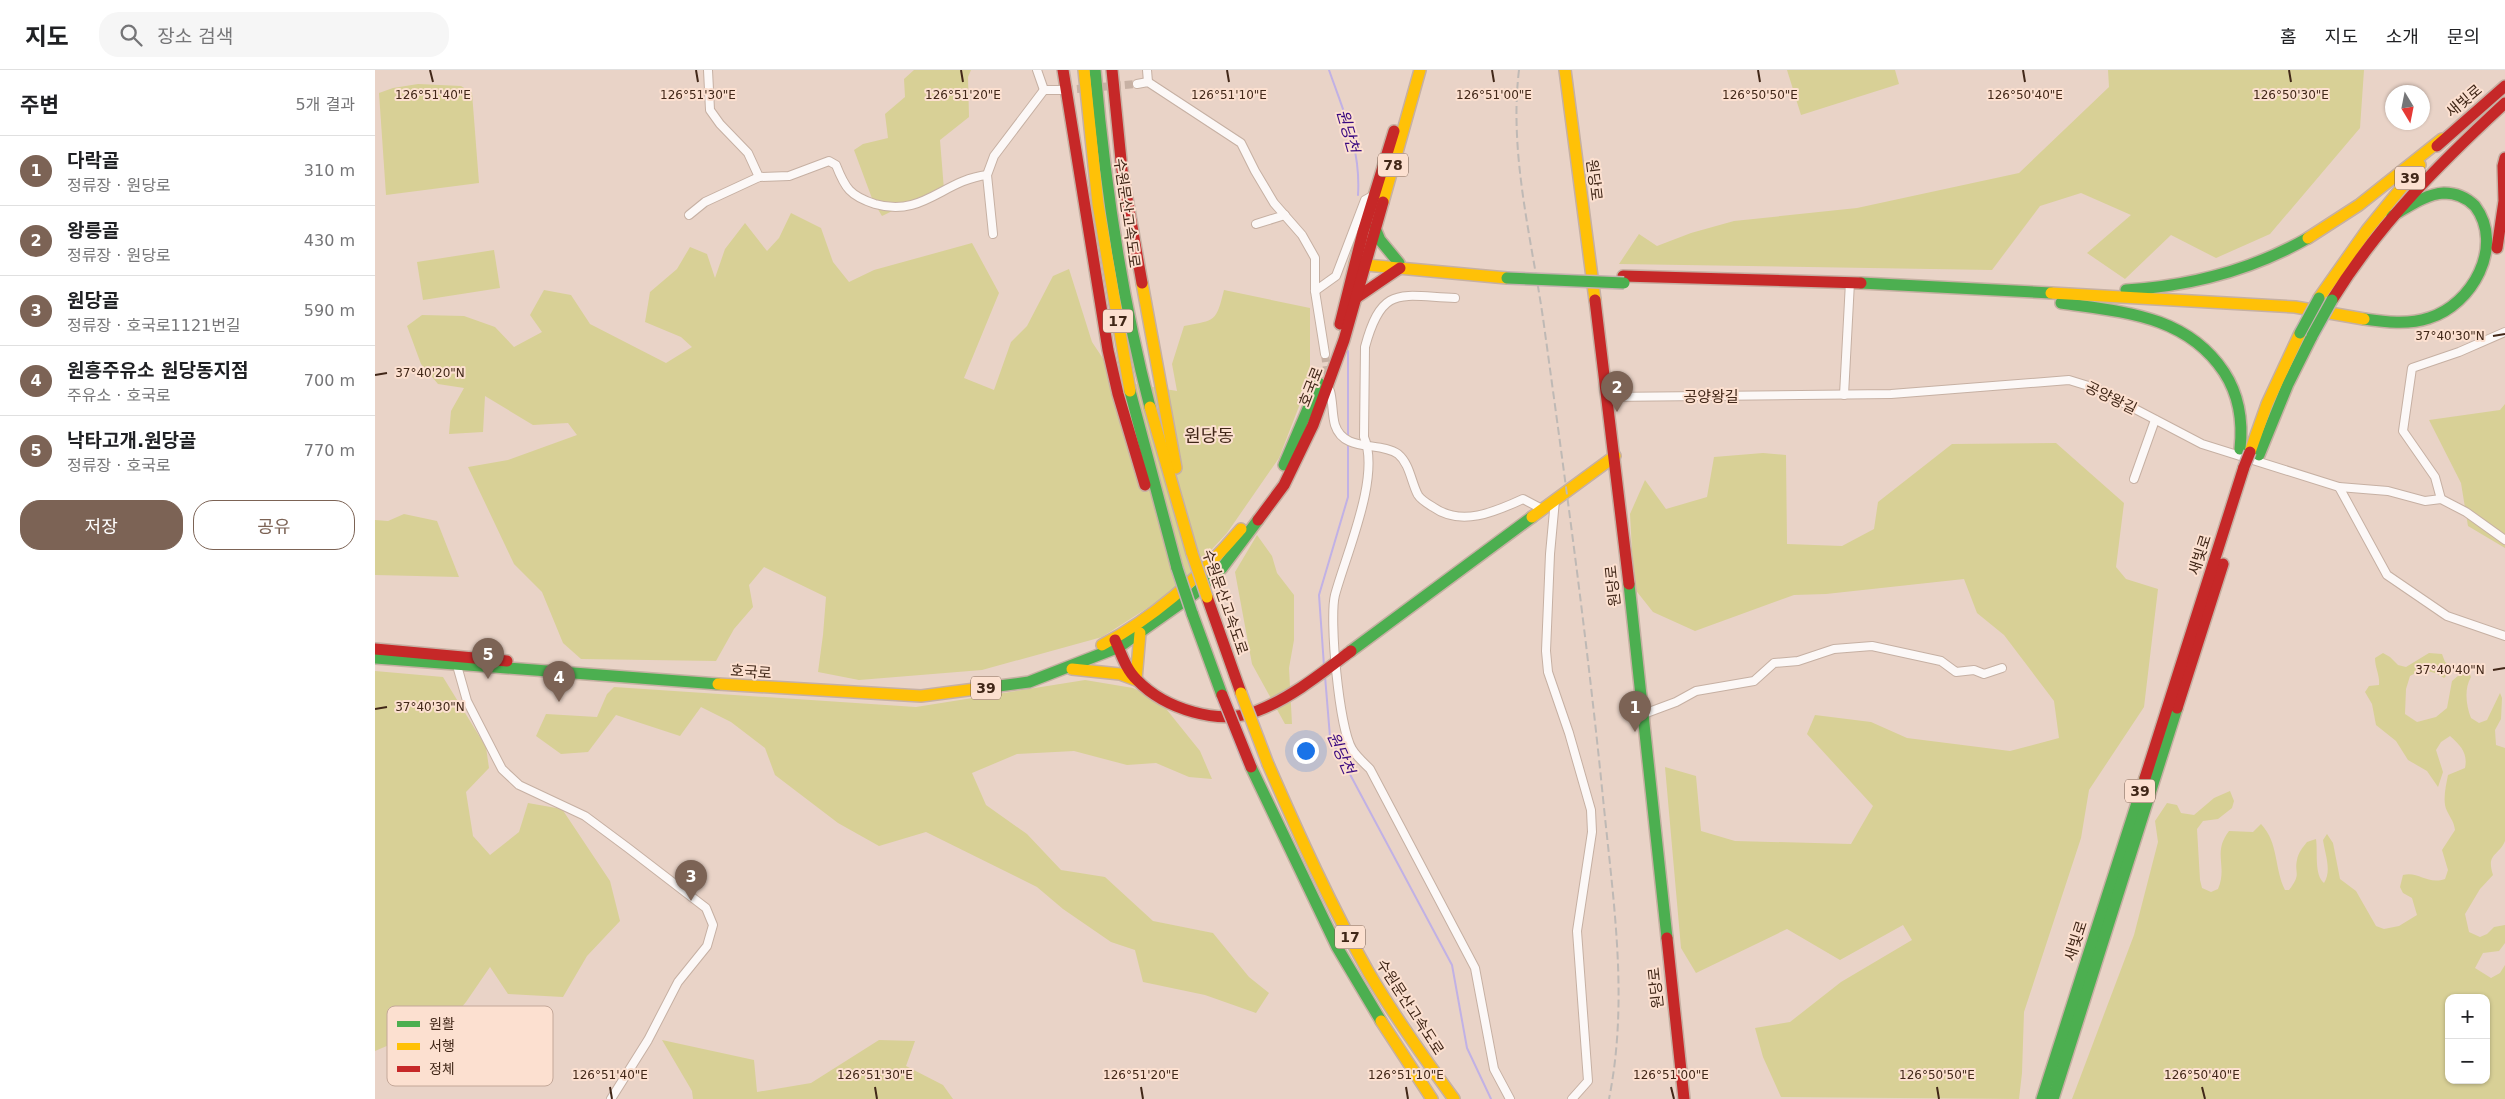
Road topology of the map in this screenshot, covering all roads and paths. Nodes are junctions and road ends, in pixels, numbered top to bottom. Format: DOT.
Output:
graph roads {
  1 [pos="708,70"];
  2 [pos="1037,70"];
  3 [pos="1063,70"];
  4 [pos="1084,70"];
  5 [pos="1095,70"];
  6 [pos="1111,70"];
  7 [pos="1116,70"];
  8 [pos="1147,70"];
  9 [pos="1412,70"];
  10 [pos="1420,70"];
  11 [pos="1565,70"];
  12 [pos="1148,82"];
  13 [pos="1137,84"];
  14 [pos="2505,86"];
  15 [pos="1044,90"];
  16 [pos="1061,90"];
  17 [pos="2505,102"];
  18 [pos="1117,136"];
  19 [pos="2443,139"];
  20 [pos="2505,158"];
  21 [pos="987,175"];
  22 [pos="759,177"];
  23 [pos="1374,195"];
  24 [pos="689,215"];
  25 [pos="1285,215"];
  26 [pos="2392,216"];
  27 [pos="1256,224"];
  28 [pos="1375,228"];
  29 [pos="993,234"];
  30 [pos="1360,262"];
  31 [pos="1399,266"];
  32 [pos="1849,286"];
  33 [pos="1315,291"];
  34 [pos="2017,295"];
  35 [pos="1356,298"];
  36 [pos="1455,298"];
  37 [pos="2505,332"];
  38 [pos="1325,354"];
  39 [pos="1330,391"];
  40 [pos="1844,395"];
  41 [pos="1606,397"];
  42 [pos="2155,420"];
  43 [pos="1365,447"];
  44 [pos="2250,452"];
  45 [pos="1615,456"];
  46 [pos="2245,467"];
  47 [pos="2134,479"];
  48 [pos="2339,487"];
  49 [pos="2441,499"];
  50 [pos="1555,500"];
  51 [pos="1542,509"];
  52 [pos="1187,537"];
  53 [pos="2505,540"];
  54 [pos="1170,548"];
  55 [pos="1140,634"];
  56 [pos="2505,636"];
  57 [pos="1116,643"];
  58 [pos="375,649"];
  59 [pos="375,658"];
  60 [pos="456,660"];
  61 [pos="1335,662"];
  62 [pos="2002,668"];
  63 [pos="1067,669"];
  64 [pos="1136,680"];
  65 [pos="1641,715"];
  66 [pos="611,1099"];
  67 [pos="1432,1099"];
  68 [pos="1454,1099"];
  69 [pos="1510,1099"];
  70 [pos="1572,1099"];
  71 [pos="1683,1099"];
  72 [pos="2042,1099"];
  73 [pos="2053,1099"];
  1 -- 22 [label="street"];
  2 -- 15 [label="street"];
  3 -- 54 [label="main road"];
  4 -- 54 [label="main road, 수원문산고속도로 / 17"];
  5 -- 52 [label="main road, 수원문산고속도로 / 17"];
  6 -- 18 [label="main road"];
  7 -- 18 [label="main road"];
  8 -- 12 [label="street"];
  9 -- 23 [label="main road, 호국로 / 78"];
  10 -- 28 [label="main road, 호국로 / 78"];
  11 -- 41 [label="main road, 원당로"];
  12 -- 13 [label="street"];
  12 -- 25 [label="street"];
  14 -- 19 [label="main road, 새빛로 / 39"];
  15 -- 16 [label="street"];
  15 -- 21 [label="street"];
  17 -- 26 [label="main road, 새빛로 / 39"];
  18 -- 52 [label="main road"];
  19 -- 34 [label="main road"];
  19 -- 44 [label="main road, 새빛로 / 39, bridge"];
  20 -- 34 [label="main road"];
  21 -- 22 [label="street"];
  21 -- 29 [label="street"];
  22 -- 24 [label="street"];
  23 -- 30 [label="main road, 호국로 / 78"];
  23 -- 33 [label="street"];
  25 -- 27 [label="street"];
  25 -- 33 [label="street"];
  26 -- 34 [label="main road"];
  26 -- 44 [label="main road, 새빛로 / 39, bridge"];
  28 -- 30 [label="main road, 호국로 / 78"];
  28 -- 31 [label="main road"];
  30 -- 31 [label="main road"];
  30 -- 35 [label="main road, 호국로 / 39"];
  30 -- 57 [label="main road, 호국로 / 39"];
  31 -- 32 [label="main road"];
  31 -- 35 [label="main road"];
  32 -- 34 [label="main road"];
  32 -- 40 [label="street"];
  33 -- 38 [label="street"];
  34 -- 44 [label="main road"];
  35 -- 55 [label="main road, 호국로 / 39"];
  36 -- 43 [label="street"];
  37 -- 49 [label="street"];
  39 -- 43 [label="street"];
  40 -- 41 [label="street, 공양왕길"];
  40 -- 42 [label="street, 공양왕길"];
  41 -- 45 [label="main road, 원당로"];
  42 -- 47 [label="street"];
  42 -- 48 [label="street, 공양왕길"];
  43 -- 51 [label="street"];
  43 -- 61 [label="street"];
  44 -- 46 [label="main road, 새빛로 / 39, bridge"];
  45 -- 50 [label="main road"];
  45 -- 65 [label="main road, 원당로"];
  46 -- 72 [label="main road, 새빛로 / 39"];
  46 -- 73 [label="main road, 새빛로 / 39"];
  48 -- 49 [label="street, 공양왕길"];
  48 -- 56 [label="street"];
  49 -- 53 [label="street"];
  50 -- 51 [label="main road"];
  50 -- 70 [label="street"];
  51 -- 61 [label="main road"];
  52 -- 68 [label="main road, 수원문산고속도로 / 17, bridge"];
  54 -- 67 [label="main road, 수원문산고속도로 / 17, bridge"];
  55 -- 57 [label="main road, 호국로 / 39"];
  55 -- 64 [label="main road"];
  57 -- 60 [label="main road, 호국로 / 39"];
  57 -- 63 [label="main road, 호국로 / 39"];
  57 -- 64 [label="main road"];
  58 -- 60 [label="main road, 호국로 / 39"];
  59 -- 60 [label="main road, 호국로 / 39"];
  60 -- 63 [label="main road, 호국로 / 39"];
  60 -- 66 [label="street"];
  61 -- 64 [label="main road"];
  61 -- 69 [label="street"];
  62 -- 65 [label="street"];
  63 -- 64 [label="main road"];
  65 -- 71 [label="main road, 원당로"];
}
